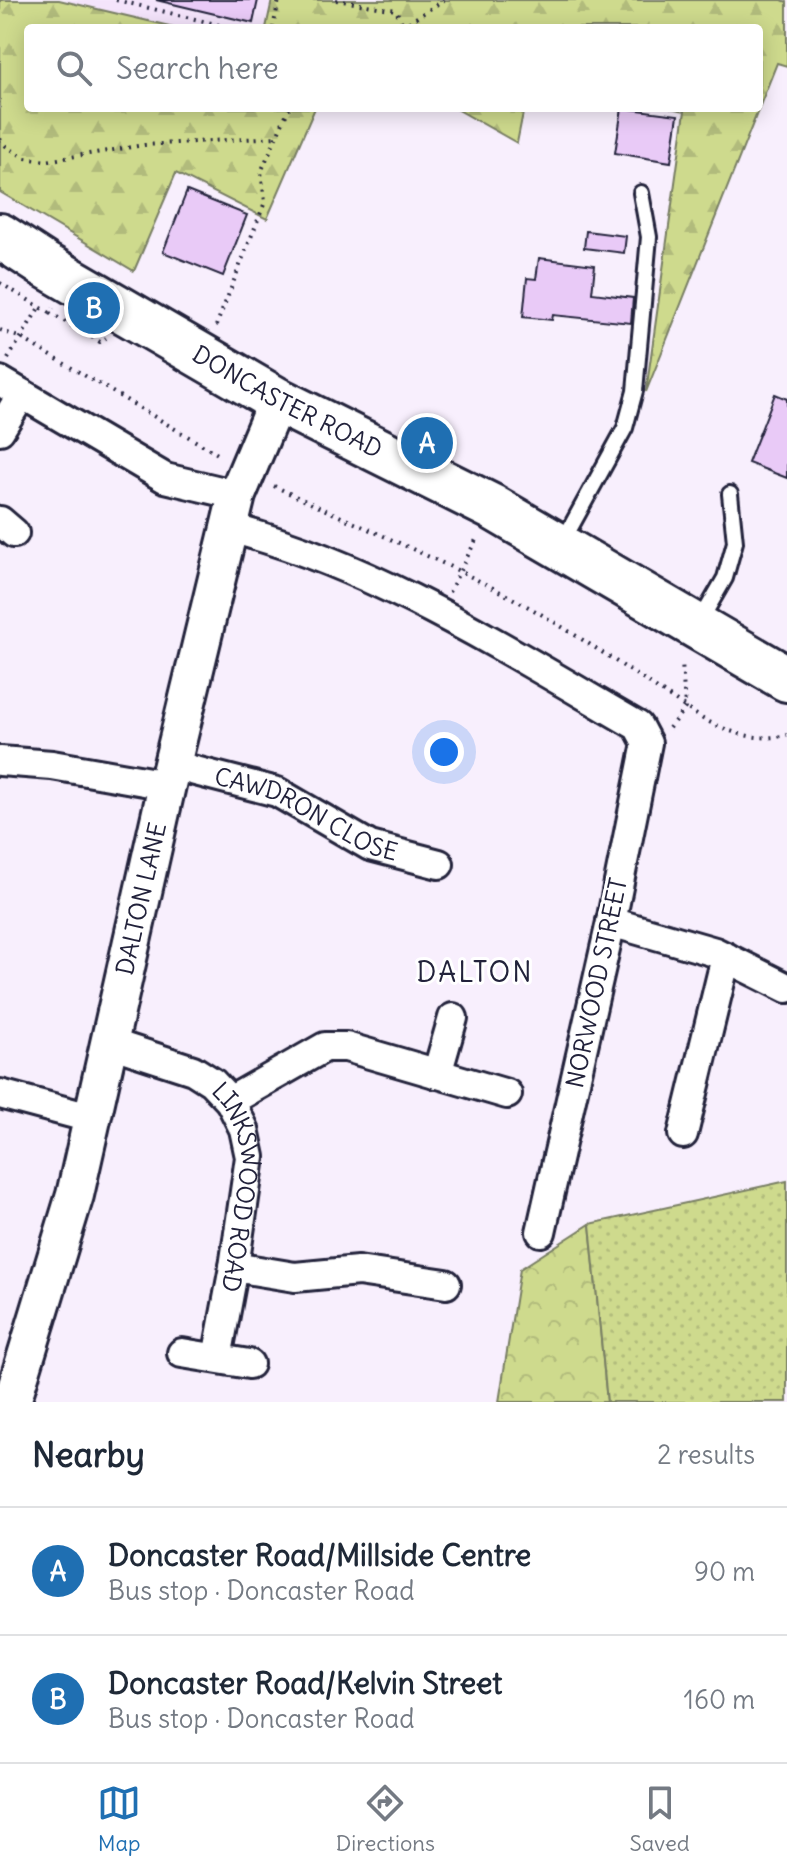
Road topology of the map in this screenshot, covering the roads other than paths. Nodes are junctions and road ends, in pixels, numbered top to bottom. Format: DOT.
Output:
graph roads {
  1 [pos="641,193"];
  2 [pos="0,236"];
  3 [pos="9,380"];
  4 [pos="277,400"];
  5 [pos="0,430"];
  6 [pos="730,494"];
  7 [pos="237,499"];
  8 [pos="561,545"];
  9 [pos="690,644"];
  10 [pos="787,679"];
  11 [pos="0,761"];
  12 [pos="169,775"];
  13 [pos="439,864"];
  14 [pos="611,922"];
  15 [pos="726,957"];
  16 [pos="787,988"];
  17 [pos="453,1018"];
  18 [pos="110,1043"];
  19 [pos="437,1074"];
  20 [pos="0,1094"];
  21 [pos="507,1094"];
  22 [pos="230,1101"];
  23 [pos="94,1119"];
  24 [pos="683,1134"];
  25 [pos="541,1232"];
  26 [pos="234,1267"];
  27 [pos="446,1284"];
  28 [pos="182,1353"];
  29 [pos="217,1358"];
  30 [pos="249,1364"];
  31 [pos="12,1402"];
  1 -- 8 [label="lane"];
  2 -- 4 [label="main road, DONCASTER ROAD"];
  3 -- 5 [label="street"];
  3 -- 7 [label="street"];
  4 -- 7 [label="street, DALTON LANE"];
  4 -- 8 [label="main road, DONCASTER ROAD"];
  6 -- 9 [label="lane"];
  7 -- 12 [label="street, DALTON LANE"];
  7 -- 14 [label="street, NORWOOD STREET"];
  8 -- 9 [label="main road, DONCASTER ROAD"];
  9 -- 10 [label="main road, DONCASTER ROAD"];
  11 -- 12 [label="street, CAWDRON CLOSE"];
  12 -- 13 [label="street, CAWDRON CLOSE"];
  12 -- 18 [label="street, DALTON LANE"];
  14 -- 15 [label="street"];
  14 -- 25 [label="street, NORWOOD STREET"];
  15 -- 16 [label="street"];
  15 -- 24 [label="street"];
  17 -- 19 [label="street"];
  18 -- 22 [label="street, LINKSWOOD ROAD"];
  18 -- 23 [label="street, DALTON LANE"];
  19 -- 21 [label="street"];
  19 -- 22 [label="street"];
  20 -- 23 [label="street"];
  22 -- 26 [label="street, LINKSWOOD ROAD"];
  23 -- 31 [label="street, DALTON LANE"];
  26 -- 27 [label="street"];
  26 -- 29 [label="street, LINKSWOOD ROAD"];
  28 -- 29 [label="street"];
  29 -- 30 [label="street"];
}
